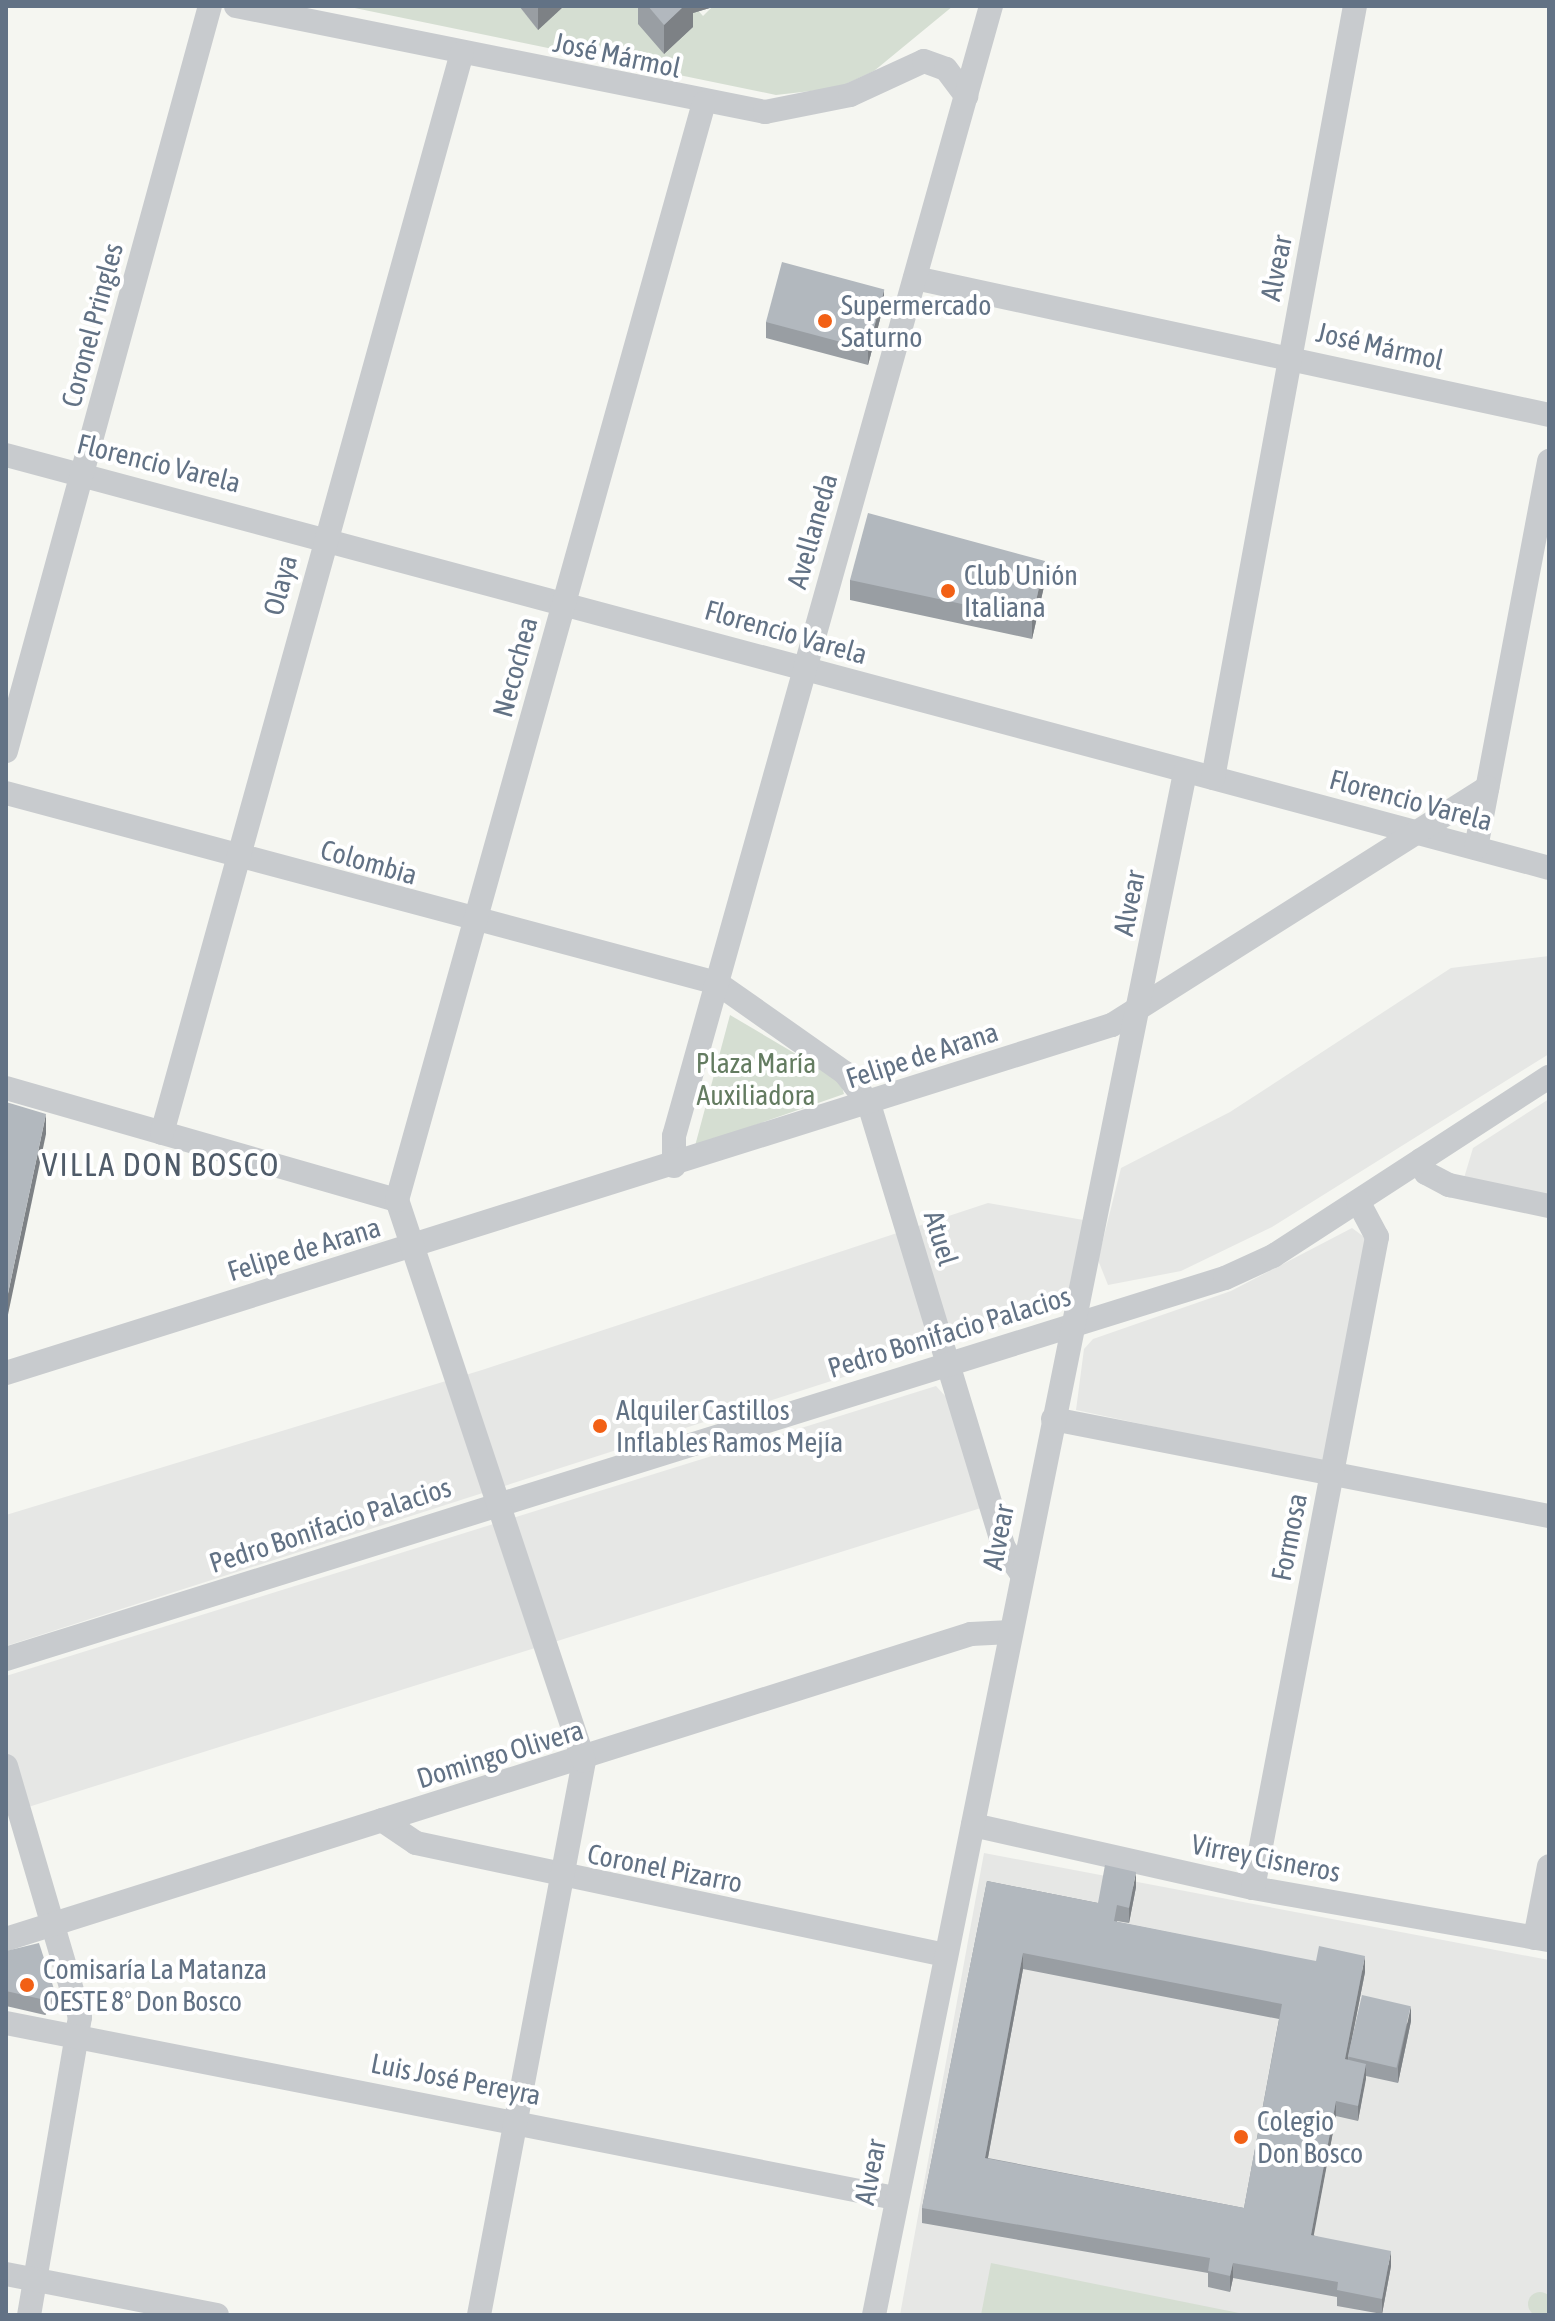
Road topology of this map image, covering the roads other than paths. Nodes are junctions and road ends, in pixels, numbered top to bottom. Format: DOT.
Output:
graph roads {
  1 [pos="210,6"];
  2 [pos="236,6"];
  3 [pos="991,6"];
  4 [pos="1355,6"];
  5 [pos="462,53"];
  6 [pos="966,96"];
  7 [pos="704,103"];
  8 [pos="915,278"];
  9 [pos="1290,356"];
  10 [pos="1549,415"];
  11 [pos="6,455"];
  12 [pos="1549,461"];
  13 [pos="83,475"];
  14 [pos="324,536"];
  15 [pos="565,600"];
  16 [pos="804,668"];
  17 [pos="6,751"];
  18 [pos="1185,772"];
  19 [pos="1213,778"];
  20 [pos="1487,788"];
  21 [pos="6,793"];
  22 [pos="1418,833"];
  23 [pos="1476,848"];
  24 [pos="240,857"];
  25 [pos="1549,868"];
  26 [pos="476,923"];
  27 [pos="717,983"];
  28 [pos="1137,1014"];
  29 [pos="1549,1077"];
  30 [pos="6,1088"];
  31 [pos="869,1104"];
  32 [pos="162,1133"];
  33 [pos="1421,1160"];
  34 [pos="674,1166"];
  35 [pos="397,1200"];
  36 [pos="1358,1202"];
  37 [pos="1549,1206"];
  38 [pos="415,1246"];
  39 [pos="1072,1325"];
  40 [pos="948,1363"];
  41 [pos="6,1373"];
  42 [pos="1053,1419"];
  43 [pos="1331,1477"];
  44 [pos="497,1504"];
  45 [pos="1549,1516"];
  46 [pos="1021,1573"];
  47 [pos="1011,1632"];
  48 [pos="6,1659"];
  49 [pos="584,1761"];
  50 [pos="6,1766"];
  51 [pos="382,1820"];
  52 [pos="973,1825"];
  53 [pos="1549,1866"];
  54 [pos="565,1879"];
  55 [pos="1253,1888"];
  56 [pos="53,1922"];
  57 [pos="6,1939"];
  58 [pos="1542,1939"];
  59 [pos="945,1955"];
  60 [pos="6,2023"];
  61 [pos="80,2038"];
  62 [pos="516,2121"];
  63 [pos="895,2198"];
  64 [pos="6,2274"];
  65 [pos="36,2280"];
  66 [pos="29,2315"];
  67 [pos="217,2315"];
  68 [pos="479,2315"];
  69 [pos="874,2315"];
  1 -- 13 [label="street, Coronel Pringles"];
  2 -- 5 [label="street, José Mármol"];
  3 -- 6 [label="street, Avellaneda"];
  4 -- 9 [label="street, Alvear"];
  5 -- 7 [label="street, José Mármol"];
  5 -- 14 [label="street, Olaya"];
  6 -- 7 [label="street, José Mármol"];
  6 -- 8 [label="street, Avellaneda"];
  7 -- 15 [label="street, Necochea"];
  8 -- 9 [label="street, José Mármol"];
  8 -- 16 [label="street, Avellaneda"];
  9 -- 10 [label="street, José Mármol"];
  9 -- 19 [label="street, Alvear"];
  11 -- 13 [label="street, Florencio Varela"];
  12 -- 20 [label="street"];
  13 -- 14 [label="street, Florencio Varela"];
  13 -- 17 [label="street, Coronel Pringles"];
  14 -- 15 [label="street, Florencio Varela"];
  14 -- 24 [label="street, Olaya"];
  15 -- 16 [label="street, Florencio Varela"];
  15 -- 26 [label="street, Necochea"];
  16 -- 18 [label="street, Florencio Varela"];
  16 -- 27 [label="street, Avellaneda"];
  18 -- 19 [label="street, Florencio Varela"];
  18 -- 28 [label="street, Alvear"];
  19 -- 22 [label="street, Florencio Varela"];
  20 -- 22 [label="street, Felipe de Arana"];
  20 -- 23 [label="street"];
  21 -- 24 [label="street, Colombia"];
  22 -- 23 [label="street, Florencio Varela"];
  22 -- 28 [label="street, Felipe de Arana"];
  23 -- 25 [label="street, Florencio Varela"];
  24 -- 26 [label="street, Colombia"];
  24 -- 32 [label="street, Olaya"];
  26 -- 27 [label="street, Colombia"];
  26 -- 35 [label="street, Necochea"];
  27 -- 31 [label="street, Atuel"];
  27 -- 34 [label="street, Avellaneda"];
  28 -- 31 [label="street, Felipe de Arana"];
  28 -- 39 [label="street, Alvear"];
  29 -- 33 [label="street, Pedro Bonifacio Palacios"];
  30 -- 32 [label="street"];
  31 -- 34 [label="street, Felipe de Arana"];
  31 -- 40 [label="street, Atuel"];
  32 -- 35 [label="street"];
  33 -- 36 [label="street, Pedro Bonifacio Palacios"];
  33 -- 37 [label="street"];
  34 -- 38 [label="street, Felipe de Arana"];
  35 -- 38 [label="street"];
  36 -- 39 [label="street, Pedro Bonifacio Palacios"];
  36 -- 43 [label="street, Formosa"];
  38 -- 41 [label="street, Felipe de Arana"];
  38 -- 44 [label="street"];
  39 -- 40 [label="street, Pedro Bonifacio Palacios"];
  39 -- 42 [label="street, Alvear"];
  40 -- 44 [label="street, Pedro Bonifacio Palacios"];
  40 -- 46 [label="street, Atuel"];
  42 -- 43 [label="street"];
  42 -- 46 [label="street, Alvear"];
  43 -- 45 [label="street"];
  43 -- 55 [label="street, Formosa"];
  44 -- 48 [label="street, Pedro Bonifacio Palacios"];
  44 -- 49 [label="street"];
  46 -- 47 [label="street, Alvear"];
  47 -- 49 [label="street, Domingo Olivera"];
  47 -- 52 [label="street, Alvear"];
  49 -- 51 [label="street, Domingo Olivera"];
  49 -- 54 [label="street"];
  50 -- 56 [label="street"];
  51 -- 54 [label="street, Coronel Pizarro"];
  51 -- 56 [label="street, Domingo Olivera"];
  52 -- 55 [label="street, Virrey Cisneros"];
  52 -- 59 [label="street, Alvear"];
  53 -- 58 [label="street"];
  54 -- 59 [label="street, Coronel Pizarro"];
  54 -- 62 [label="street"];
  55 -- 58 [label="street, Virrey Cisneros"];
  56 -- 57 [label="street, Domingo Olivera"];
  56 -- 61 [label="street"];
  59 -- 63 [label="street, Alvear"];
  60 -- 61 [label="street, Luis José Pereyra"];
  61 -- 62 [label="street, Luis José Pereyra"];
  61 -- 65 [label="street"];
  62 -- 63 [label="street, Luis José Pereyra"];
  62 -- 68 [label="street"];
  63 -- 69 [label="street, Alvear"];
  64 -- 65 [label="street"];
  65 -- 66 [label="street"];
  65 -- 67 [label="street"];
}
